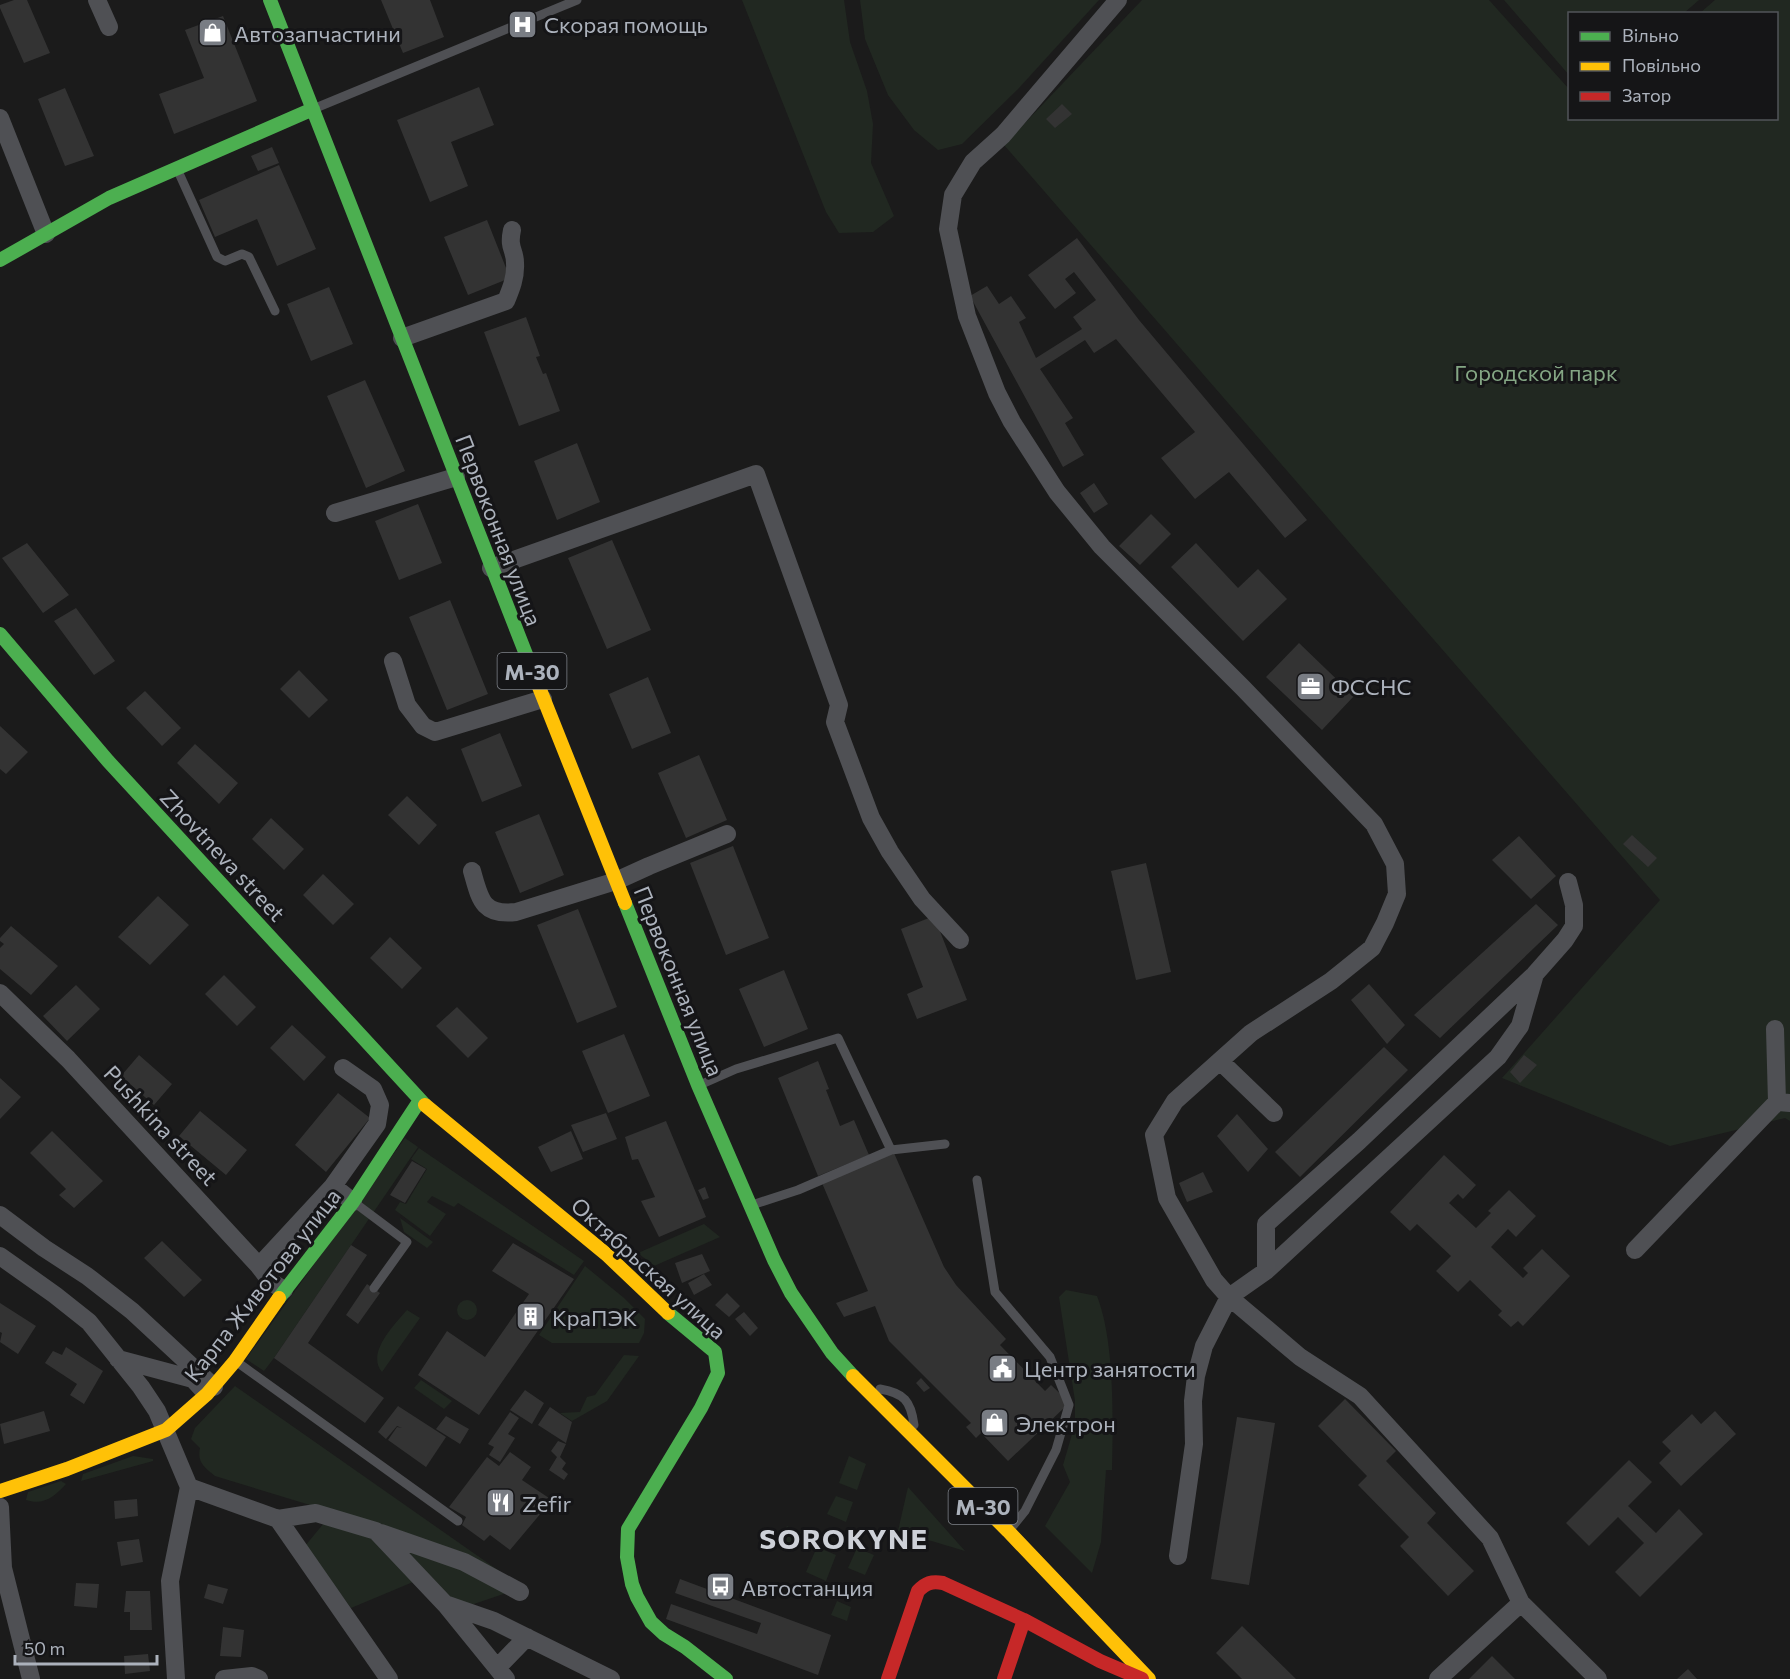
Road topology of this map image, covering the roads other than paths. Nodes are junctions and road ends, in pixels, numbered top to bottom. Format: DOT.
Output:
graph roads {
  1 [pos="97,0"];
  2 [pos="270,0"];
  3 [pos="577,0"];
  4 [pos="1118,0"];
  5 [pos="109,27"];
  6 [pos="313,109"];
  7 [pos="0,118"];
  8 [pos="177,169"];
  9 [pos="512,230"];
  10 [pos="46,234"];
  11 [pos="0,260"];
  12 [pos="275,311"];
  13 [pos="402,338"];
  14 [pos="456,477"];
  15 [pos="335,513"];
  16 [pos="491,568"];
  17 [pos="0,634"];
  18 [pos="393,661"];
  19 [pos="543,699"];
  20 [pos="727,834"];
  21 [pos="472,871"];
  22 [pos="616,881"];
  23 [pos="1569,882"];
  24 [pos="960,940"];
  25 [pos="1535,974"];
  26 [pos="0,993"];
  27 [pos="1775,1029"];
  28 [pos="1221,1062"];
  29 [pos="343,1068"];
  30 [pos="698,1085"];
  31 [pos="420,1100"];
  32 [pos="1783,1103"];
  33 [pos="1274,1113"];
  34 [pos="945,1144"];
  35 [pos="891,1150"];
  36 [pos="977,1180"];
  37 [pos="333,1186"];
  38 [pos="353,1202"];
  39 [pos="750,1205"];
  40 [pos="0,1215"];
  41 [pos="1635,1250"];
  42 [pos="0,1256"];
  43 [pos="259,1266"];
  44 [pos="1266,1271"];
  45 [pos="374,1288"];
  46 [pos="284,1290"];
  47 [pos="1229,1297"];
  48 [pos="118,1359"];
  49 [pos="235,1360"];
  50 [pos="863,1387"];
  51 [pos="210,1390"];
  52 [pos="166,1430"];
  53 [pos="915,1439"];
  54 [pos="189,1487"];
  55 [pos="0,1491"];
  56 [pos="0,1507"];
  57 [pos="278,1519"];
  58 [pos="458,1521"];
  59 [pos="376,1531"];
  60 [pos="1008,1531"];
  61 [pos="1178,1556"];
  62 [pos="520,1592"];
  63 [pos="1521,1603"];
  64 [pos="445,1604"];
  65 [pos="1024,1620"];
  66 [pos="527,1637"];
  67 [pos="501,1673"];
  68 [pos="31,1679"];
  69 [pos="176,1679"];
  70 [pos="224,1679"];
  71 [pos="259,1679"];
  72 [pos="389,1679"];
  73 [pos="611,1679"];
  74 [pos="726,1679"];
  75 [pos="888,1679"];
  76 [pos="1004,1679"];
  77 [pos="1142,1679"];
  78 [pos="1149,1679"];
  79 [pos="1438,1679"];
  80 [pos="1598,1679"];
  1 -- 5 [label="street"];
  2 -- 6 [label="main road, Первоконная улица / М-30"];
  3 -- 6 [label="lane"];
  4 -- 28 [label="street"];
  6 -- 8 [label="main road"];
  6 -- 13 [label="main road, Первоконная улица / М-30"];
  7 -- 10 [label="street"];
  8 -- 10 [label="main road"];
  8 -- 12 [label="lane"];
  9 -- 13 [label="street"];
  10 -- 11 [label="main road"];
  13 -- 14 [label="main road, Первоконная улица / М-30"];
  14 -- 15 [label="street"];
  14 -- 16 [label="main road, Первоконная улица / М-30"];
  16 -- 19 [label="main road, Первоконная улица / М-30"];
  16 -- 24 [label="street"];
  17 -- 31 [label="main road, Zhovtneva street"];
  18 -- 19 [label="street"];
  19 -- 22 [label="main road, Первоконная улица / М-30"];
  20 -- 22 [label="street"];
  21 -- 22 [label="street"];
  22 -- 30 [label="main road, Первоконная улица / М-30"];
  23 -- 25 [label="street"];
  25 -- 44 [label="street"];
  25 -- 44 [label="street"];
  26 -- 43 [label="street, Pushkina street"];
  27 -- 32 [label="street"];
  28 -- 33 [label="street"];
  28 -- 47 [label="street"];
  29 -- 37 [label="street"];
  30 -- 35 [label="lane"];
  30 -- 39 [label="main road, Первоконная улица / М-30"];
  31 -- 38 [label="main road, Карпа Животова улица"];
  31 -- 74 [label="main road, Октябрьская улица"];
  32 -- 41 [label="street"];
  34 -- 35 [label="lane"];
  35 -- 39 [label="lane"];
  36 -- 60 [label="lane"];
  37 -- 38 [label="street"];
  37 -- 43 [label="street"];
  38 -- 45 [label="lane"];
  38 -- 46 [label="main road, Карпа Животова улица"];
  39 -- 50 [label="main road, Первоконная улица / М-30"];
  40 -- 51 [label="street"];
  42 -- 48 [label="street"];
  43 -- 46 [label="street, Pushkina street"];
  44 -- 47 [label="street"];
  46 -- 49 [label="main road, Карпа Животова улица"];
  47 -- 61 [label="street"];
  47 -- 63 [label="street"];
  48 -- 51 [label="street"];
  48 -- 52 [label="street"];
  49 -- 51 [label="main road, Карпа Животова улица"];
  49 -- 58 [label="lane"];
  50 -- 53 [label="main road, М-30"];
  50 -- 53 [label="lane"];
  51 -- 52 [label="main road, Карпа Животова улица"];
  52 -- 54 [label="street"];
  52 -- 55 [label="main road, Карпа Животова улица"];
  53 -- 60 [label="main road, М-30"];
  54 -- 57 [label="street"];
  54 -- 69 [label="street"];
  56 -- 68 [label="street"];
  57 -- 59 [label="street"];
  57 -- 72 [label="street"];
  59 -- 62 [label="street"];
  59 -- 64 [label="street"];
  60 -- 78 [label="main road, М-30"];
  63 -- 79 [label="street"];
  63 -- 80 [label="street"];
  64 -- 66 [label="street"];
  64 -- 67 [label="street"];
  65 -- 75 [label="main road"];
  65 -- 76 [label="main road"];
  65 -- 77 [label="main road"];
  66 -- 67 [label="street"];
  66 -- 73 [label="street"];
  70 -- 71 [label="street"];
}
